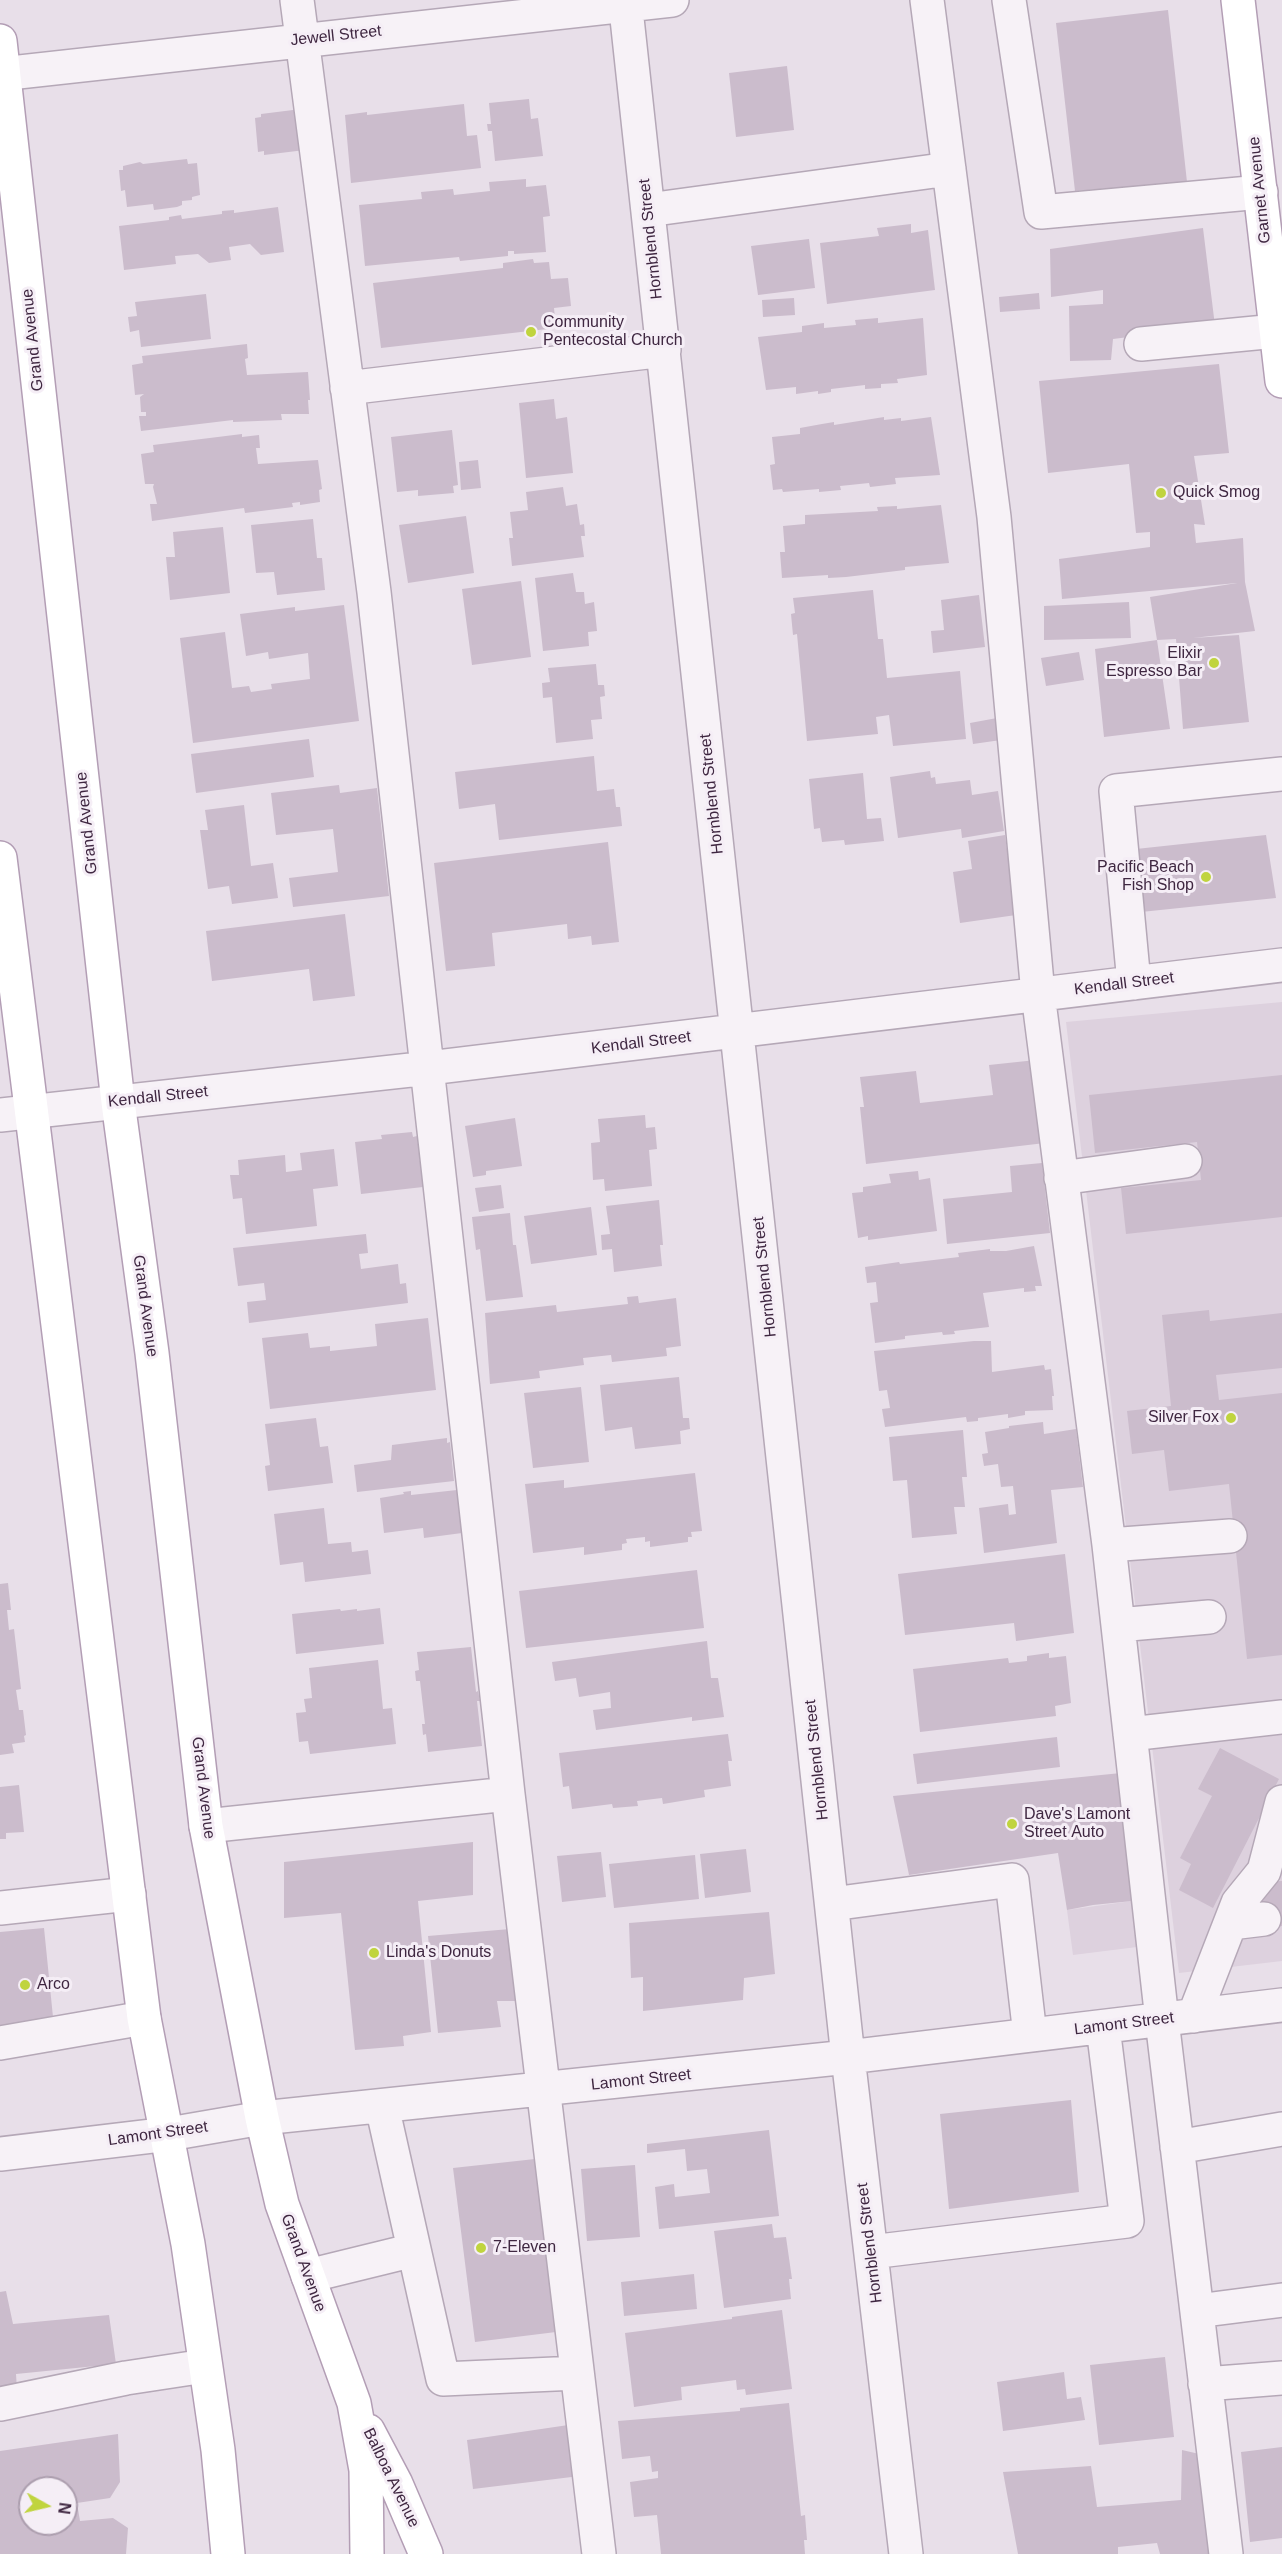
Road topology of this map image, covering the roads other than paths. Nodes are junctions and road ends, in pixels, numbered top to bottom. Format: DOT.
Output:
graph roads {
  1 [pos="297,0"];
  2 [pos="672,0"];
  3 [pos="927,0"];
  4 [pos="1009,0"];
  5 [pos="1238,0"];
  6 [pos="625,3"];
  7 [pos="302,40"];
  8 [pos="0,41"];
  9 [pos="2,74"];
  10 [pos="949,169"];
  11 [pos="1261,192"];
  12 [pos="648,210"];
  13 [pos="1276,331"];
  14 [pos="1141,344"];
  15 [pos="664,351"];
  16 [pos="1282,381"];
  17 [pos="347,388"];
  18 [pos="1282,774"];
  19 [pos="0,858"];
  20 [pos="1282,965"];
  21 [pos="1134,983"];
  22 [pos="1038,994"];
  23 [pos="738,1032"];
  24 [pos="429,1068"];
  25 [pos="118,1102"];
  26 [pos="32,1112"];
  27 [pos="0,1115"];
  28 [pos="1185,1161"];
  29 [pos="1061,1178"];
  30 [pos="1230,1536"];
  31 [pos="1109,1545"];
  32 [pos="1209,1617"];
  33 [pos="1118,1625"];
  34 [pos="1282,1717"];
  35 [pos="1130,1734"];
  36 [pos="508,1794"];
  37 [pos="1282,1802"];
  38 [pos="206,1826"];
  39 [pos="1273,1870"];
  40 [pos="129,1894"];
  41 [pos="832,1904"];
  42 [pos="0,1908"];
  43 [pos="1264,1919"];
  44 [pos="1231,1923"];
  45 [pos="1282,2006"];
  46 [pos="1194,2016"];
  47 [pos="144,2018"];
  48 [pos="1162,2020"];
  49 [pos="1103,2027"];
  50 [pos="1030,2035"];
  51 [pos="0,2043"];
  52 [pos="848,2057"];
  53 [pos="544,2090"];
  54 [pos="382,2106"];
  55 [pos="262,2118"];
  56 [pos="1282,2129"];
  57 [pos="169,2134"];
  58 [pos="1177,2147"];
  59 [pos="0,2154"];
  60 [pos="414,2250"];
  61 [pos="871,2252"];
  62 [pos="308,2276"];
  63 [pos="1282,2300"];
  64 [pos="1197,2311"];
  65 [pos="205,2366"];
  66 [pos="577,2373"];
  67 [pos="1282,2378"];
  68 [pos="1205,2384"];
  69 [pos="354,2403"];
  70 [pos="0,2404"];
  71 [pos="218,2450"];
  72 [pos="228,2554"];
  73 [pos="241,2554"];
  74 [pos="367,2554"];
  75 [pos="426,2554"];
  76 [pos="599,2554"];
  77 [pos="906,2554"];
  78 [pos="1226,2554"];
  1 -- 7 [label="street"];
  2 -- 6 [label="street, Jewell Street"];
  3 -- 10 [label="street"];
  4 -- 11 [label="street"];
  5 -- 11 [label="main road, Garnet Avenue"];
  6 -- 7 [label="street, Jewell Street"];
  6 -- 12 [label="street, Hornblend Street"];
  7 -- 9 [label="street, Jewell Street"];
  7 -- 17 [label="street"];
  8 -- 9 [label="main road, Grand Avenue"];
  9 -- 25 [label="main road, Grand Avenue"];
  10 -- 12 [label="street"];
  10 -- 22 [label="street"];
  11 -- 13 [label="main road, Garnet Avenue"];
  12 -- 15 [label="street, Hornblend Street"];
  13 -- 14 [label="street"];
  13 -- 16 [label="main road, Garnet Avenue"];
  15 -- 17 [label="street"];
  15 -- 23 [label="street, Hornblend Street"];
  17 -- 24 [label="street"];
  18 -- 21 [label="street"];
  19 -- 26 [label="main road"];
  20 -- 21 [label="street, Kendall Street"];
  21 -- 22 [label="street, Kendall Street"];
  22 -- 23 [label="street, Kendall Street"];
  22 -- 29 [label="street"];
  23 -- 24 [label="street, Kendall Street"];
  23 -- 41 [label="street, Hornblend Street"];
  24 -- 25 [label="street, Kendall Street"];
  24 -- 36 [label="street"];
  25 -- 26 [label="street, Kendall Street"];
  25 -- 38 [label="main road, Grand Avenue"];
  26 -- 27 [label="street, Kendall Street"];
  26 -- 40 [label="main road"];
  28 -- 29 [label="street"];
  29 -- 31 [label="street"];
  30 -- 31 [label="street"];
  31 -- 33 [label="street"];
  32 -- 33 [label="street"];
  33 -- 35 [label="street"];
  34 -- 35 [label="street"];
  35 -- 48 [label="street"];
  36 -- 38 [label="street"];
  36 -- 53 [label="street"];
  37 -- 39 [label="street"];
  38 -- 55 [label="main road, Grand Avenue"];
  39 -- 44 [label="street"];
  40 -- 42 [label="street"];
  40 -- 47 [label="main road"];
  41 -- 50 [label="street"];
  41 -- 52 [label="street, Hornblend Street"];
  43 -- 44 [label="street"];
  44 -- 46 [label="street"];
  45 -- 46 [label="street, Lamont Street"];
  46 -- 48 [label="street, Lamont Street"];
  47 -- 51 [label="street"];
  47 -- 57 [label="main road"];
  48 -- 49 [label="street, Lamont Street"];
  48 -- 58 [label="street"];
  49 -- 50 [label="street, Lamont Street"];
  49 -- 61 [label="street"];
  50 -- 52 [label="street, Lamont Street"];
  52 -- 53 [label="street, Lamont Street"];
  52 -- 61 [label="street, Hornblend Street"];
  53 -- 54 [label="street, Lamont Street"];
  53 -- 66 [label="street"];
  54 -- 55 [label="street, Lamont Street"];
  54 -- 60 [label="street"];
  55 -- 57 [label="street, Lamont Street"];
  55 -- 62 [label="main road, Grand Avenue"];
  56 -- 58 [label="street"];
  57 -- 59 [label="street, Lamont Street"];
  57 -- 65 [label="main road"];
  58 -- 64 [label="street"];
  60 -- 62 [label="street"];
  60 -- 66 [label="street"];
  61 -- 77 [label="street, Hornblend Street"];
  62 -- 69 [label="main road, Grand Avenue"];
  63 -- 64 [label="street"];
  64 -- 68 [label="street"];
  65 -- 70 [label="street"];
  65 -- 71 [label="main road"];
  66 -- 76 [label="street"];
  67 -- 68 [label="street"];
  68 -- 78 [label="street"];
  69 -- 74 [label="main road, Grand Avenue"];
  69 -- 75 [label="main road, Balboa Avenue"];
  71 -- 72 [label="main road"];
  71 -- 73 [label="main road"];
}
